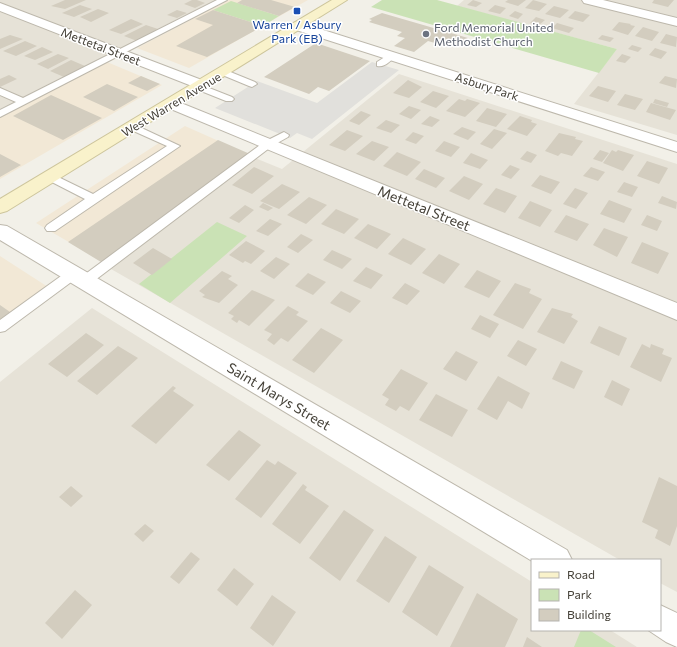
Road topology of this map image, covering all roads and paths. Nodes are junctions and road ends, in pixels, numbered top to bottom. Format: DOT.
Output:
graph roads {
  1 [pos="223,0"];
  2 [pos="341,0"];
  3 [pos="588,0"];
  4 [pos="0,7"];
  5 [pos="677,22"];
  6 [pos="298,26"];
  7 [pos="119,53"];
  8 [pos="222,72"];
  9 [pos="252,84"];
  10 [pos="200,86"];
  11 [pos="0,91"];
  12 [pos="229,99"];
  13 [pos="23,102"];
  14 [pos="170,104"];
  15 [pos="0,114"];
  16 [pos="133,127"];
  17 [pos="284,135"];
  18 [pos="268,144"];
  19 [pos="677,147"];
  20 [pos="50,177"];
  21 [pos="94,200"];
  22 [pos="0,207"];
  23 [pos="51,228"];
  24 [pos="0,231"];
  25 [pos="79,278"];
  26 [pos="677,312"];
  27 [pos="0,327"];
  28 [pos="555,559"];
  29 [pos="661,621"];
  30 [pos="677,630"];
  1 -- 7 [label="lane"];
  2 -- 6 [label="main road, West Warren Avenue"];
  3 -- 5 [label="street"];
  4 -- 7 [label="street, Mettetal Street"];
  6 -- 8 [label="main road, West Warren Avenue"];
  6 -- 19 [label="street, Asbury Park"];
  7 -- 10 [label="street, Mettetal Street"];
  7 -- 13 [label="lane"];
  8 -- 9 [label="lane"];
  8 -- 10 [label="main road, West Warren Avenue"];
  10 -- 12 [label="lane"];
  10 -- 14 [label="main road, West Warren Avenue"];
  11 -- 13 [label="lane"];
  13 -- 15 [label="lane"];
  14 -- 16 [label="main road, West Warren Avenue"];
  14 -- 18 [label="street, Mettetal Street"];
  16 -- 20 [label="main road, West Warren Avenue"];
  16 -- 21 [label="lane"];
  17 -- 18 [label="lane"];
  18 -- 25 [label="lane"];
  18 -- 26 [label="street, Mettetal Street"];
  20 -- 21 [label="lane"];
  20 -- 22 [label="main road, West Warren Avenue"];
  21 -- 23 [label="lane"];
  24 -- 25 [label="street, Saint Marys Street"];
  25 -- 27 [label="lane"];
  25 -- 28 [label="street, Saint Marys Street"];
  29 -- 30 [label="street"];
}
